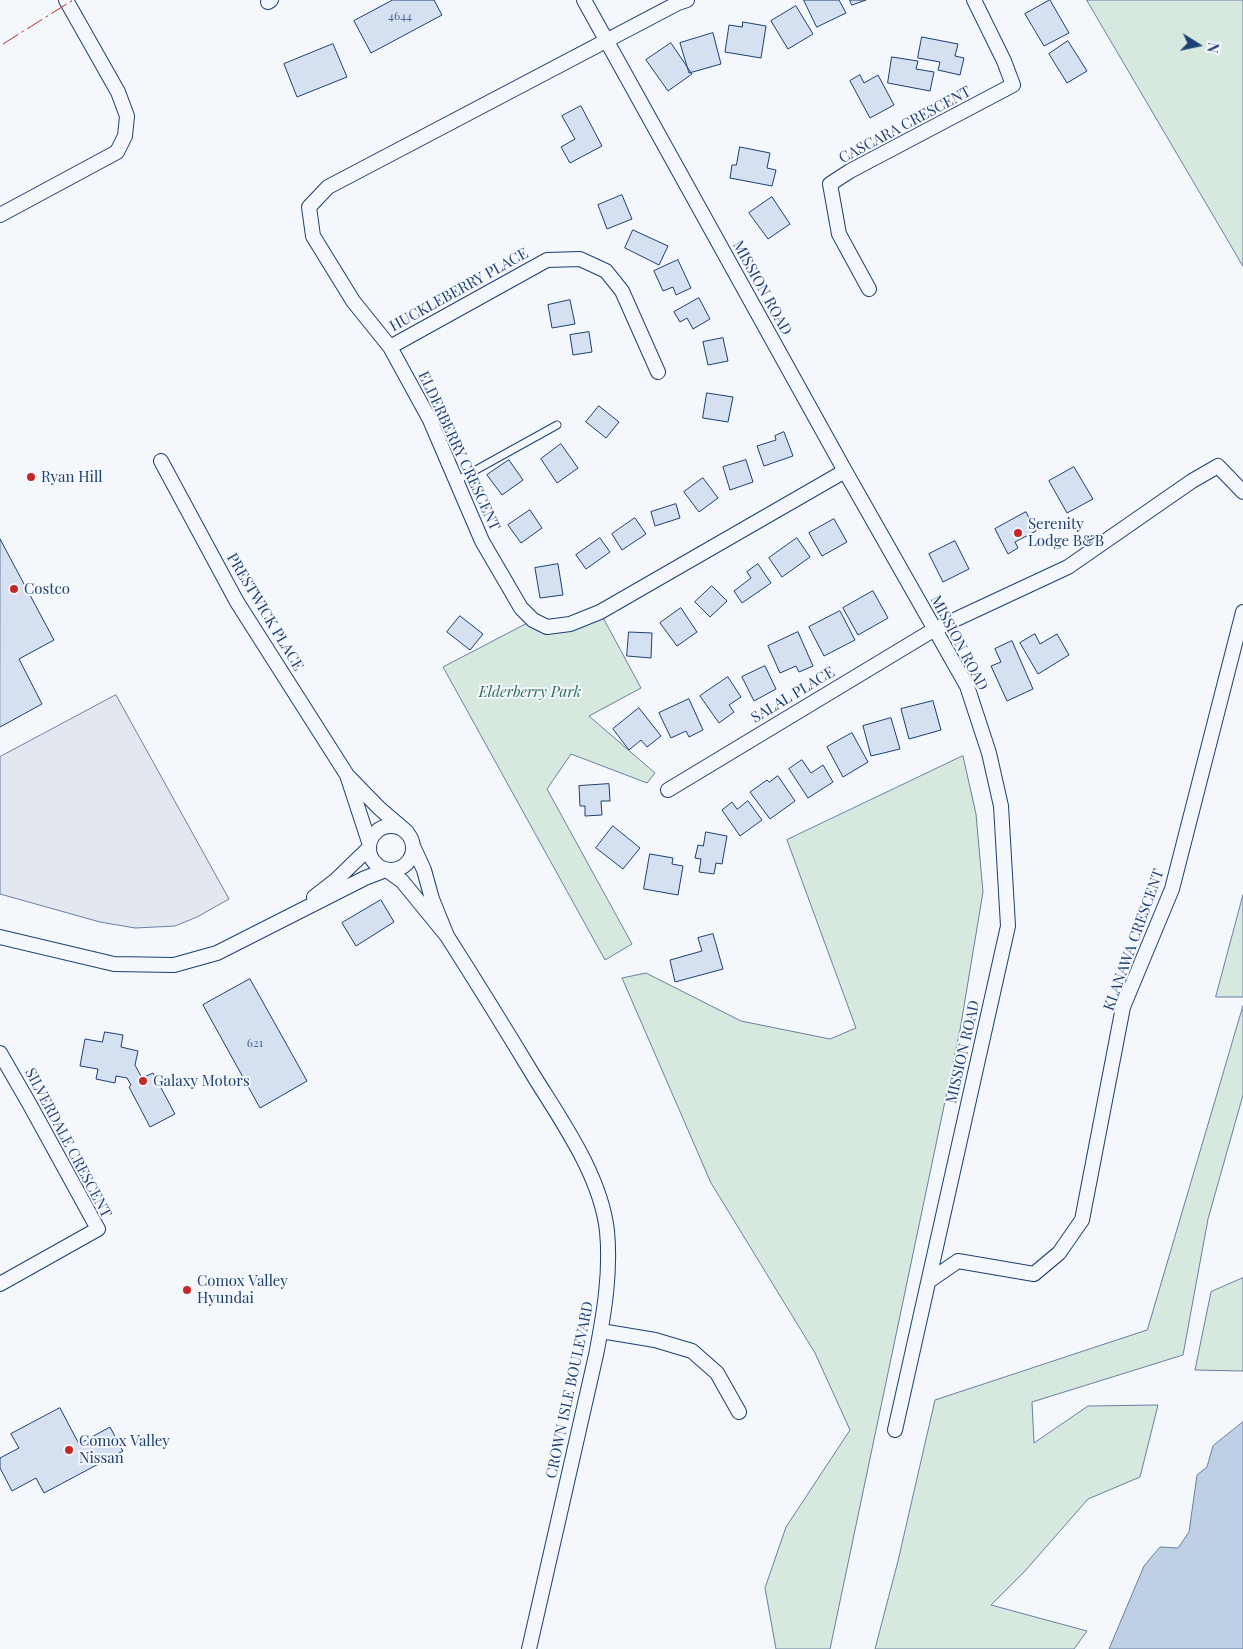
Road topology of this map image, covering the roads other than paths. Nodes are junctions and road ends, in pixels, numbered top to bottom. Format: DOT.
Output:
graph roads {
  1 [pos="66,0"];
  2 [pos="584,0"];
  3 [pos="687,0"];
  4 [pos="974,0"];
  5 [pos="606,40"];
  6 [pos="0,214"];
  7 [pos="869,289"];
  8 [pos="390,347"];
  9 [pos="658,372"];
  10 [pos="557,425"];
  11 [pos="162,461"];
  12 [pos="845,471"];
  13 [pos="456,480"];
  14 [pos="1243,492"];
  15 [pos="1243,612"];
  16 [pos="935,628"];
  17 [pos="347,775"];
  18 [pos="668,790"];
  19 [pos="407,832"];
  20 [pos="369,846"];
  21 [pos="413,846"];
  22 [pos="387,870"];
  23 [pos="292,914"];
  24 [pos="447,936"];
  25 [pos="0,937"];
  26 [pos="0,1053"];
  27 [pos="929,1281"];
  28 [pos="0,1284"];
  29 [pos="601,1331"];
  30 [pos="739,1412"];
  31 [pos="895,1430"];
  32 [pos="529,1649"];
  1 -- 6 [label="street"];
  2 -- 5 [label="street, MISSION ROAD"];
  3 -- 5 [label="street"];
  4 -- 7 [label="street, CASCARA CRESCENT"];
  5 -- 8 [label="street, ELDERBERRY CRESCENT"];
  5 -- 12 [label="street, MISSION ROAD"];
  8 -- 9 [label="street, HUCKLEBERRY PLACE"];
  8 -- 13 [label="street, ELDERBERRY CRESCENT"];
  10 -- 13 [label="lane"];
  11 -- 17 [label="street, PRESTWICK PLACE"];
  12 -- 13 [label="street, ELDERBERRY CRESCENT"];
  12 -- 16 [label="street, MISSION ROAD"];
  14 -- 16 [label="street"];
  15 -- 27 [label="street, KLANAWA CRESCENT"];
  16 -- 18 [label="street, SALAL PLACE"];
  16 -- 27 [label="street, MISSION ROAD"];
  17 -- 19 [label="street, PRESTWICK PLACE"];
  17 -- 20 [label="street, PRESTWICK PLACE"];
  19 -- 20 [label="street"];
  19 -- 21 [label="street"];
  20 -- 22 [label="street"];
  20 -- 23 [label="street"];
  21 -- 22 [label="street"];
  21 -- 24 [label="street, CROWN ISLE BOULEVARD"];
  22 -- 23 [label="street"];
  22 -- 24 [label="street, CROWN ISLE BOULEVARD"];
  23 -- 25 [label="street"];
  24 -- 29 [label="street, CROWN ISLE BOULEVARD"];
  26 -- 28 [label="street, SILVERDALE CRESCENT"];
  27 -- 31 [label="street, MISSION ROAD"];
  29 -- 30 [label="street"];
  29 -- 32 [label="street, CROWN ISLE BOULEVARD"];
}
